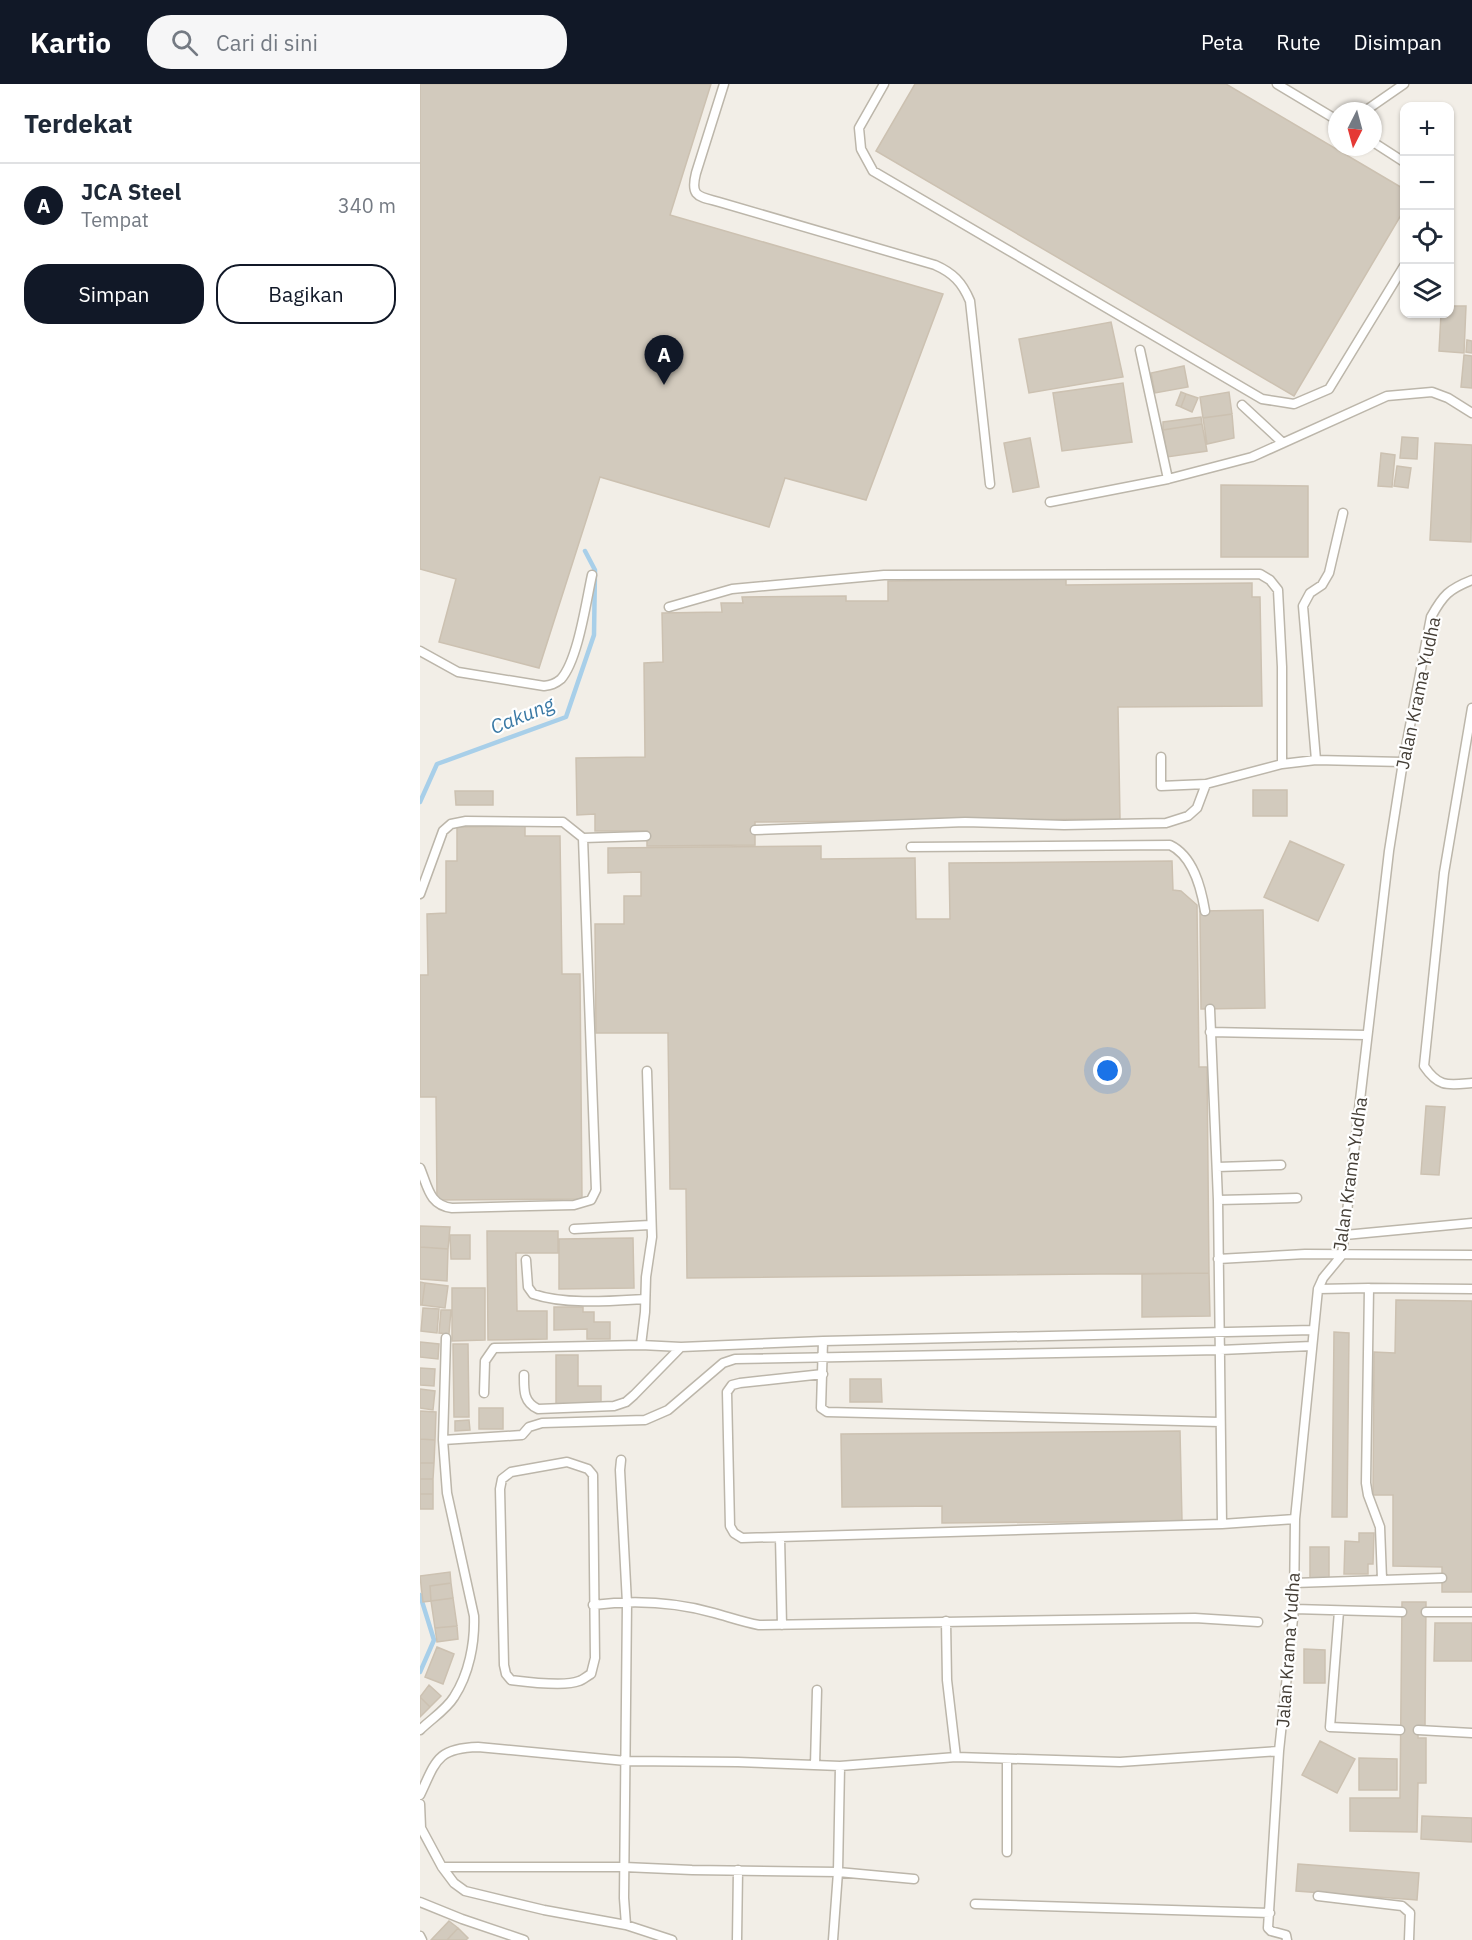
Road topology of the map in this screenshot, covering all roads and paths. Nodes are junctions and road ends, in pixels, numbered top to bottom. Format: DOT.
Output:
graph roads {
  1 [pos="724,84"];
  2 [pos="884,84"];
  3 [pos="1277,84"];
  4 [pos="1404,84"];
  5 [pos="1378,102"];
  6 [pos="1328,115"];
  7 [pos="1382,148"];
  8 [pos="1400,159"];
  9 [pos="1400,273"];
  10 [pos="1140,350"];
  11 [pos="1242,405"];
  12 [pos="1472,413"];
  13 [pos="1282,443"];
  14 [pos="1168,479"];
  15 [pos="990,484"];
  16 [pos="1050,502"];
  17 [pos="1343,513"];
  18 [pos="592,575"];
  19 [pos="1472,580"];
  20 [pos="669,607"];
  21 [pos="420,651"];
  22 [pos="1472,708"];
  23 [pos="1161,757"];
  24 [pos="1316,760"];
  25 [pos="1403,762"];
  26 [pos="1282,764"];
  27 [pos="1206,784"];
  28 [pos="755,830"];
  29 [pos="646,836"];
  30 [pos="583,838"];
  31 [pos="911,847"];
  32 [pos="420,894"];
  33 [pos="1205,911"];
  34 [pos="1210,1009"];
  35 [pos="1210,1032"];
  36 [pos="1366,1035"];
  37 [pos="647,1071"];
  38 [pos="1472,1083"];
  39 [pos="1281,1165"];
  40 [pos="1217,1167"];
  41 [pos="420,1168"];
  42 [pos="1297,1198"];
  43 [pos="1218,1200"];
  44 [pos="1472,1223"];
  45 [pos="650,1225"];
  46 [pos="574,1229"];
  47 [pos="1345,1235"];
  48 [pos="1342,1255"];
  49 [pos="1472,1255"];
  50 [pos="1218,1259"];
  51 [pos="526,1260"];
  52 [pos="1369,1288"];
  53 [pos="1318,1289"];
  54 [pos="1472,1289"];
  55 [pos="645,1299"];
  56 [pos="1313,1330"];
  57 [pos="1221,1334"];
  58 [pos="446,1338"];
  59 [pos="823,1341"];
  60 [pos="641,1345"];
  61 [pos="681,1347"];
  62 [pos="1312,1347"];
  63 [pos="1220,1350"];
  64 [pos="823,1357"];
  65 [pos="823,1374"];
  66 [pos="524,1375"];
  67 [pos="484,1393"];
  68 [pos="1221,1422"];
  69 [pos="443,1440"];
  70 [pos="621,1460"];
  71 [pos="1295,1519"];
  72 [pos="1222,1524"];
  73 [pos="780,1537"];
  74 [pos="1442,1578"];
  75 [pos="1382,1579"];
  76 [pos="1294,1583"];
  77 [pos="627,1603"];
  78 [pos="593,1605"];
  79 [pos="1294,1609"];
  80 [pos="1339,1611"];
  81 [pos="1402,1612"];
  82 [pos="1426,1612"];
  83 [pos="1472,1612"];
  84 [pos="946,1621"];
  85 [pos="1258,1622"];
  86 [pos="782,1625"];
  87 [pos="817,1690"];
  88 [pos="420,1730"];
  89 [pos="1401,1730"];
  90 [pos="1418,1730"];
  91 [pos="1472,1733"];
  92 [pos="1279,1751"];
  93 [pos="956,1757"];
  94 [pos="1007,1759"];
  95 [pos="626,1761"];
  96 [pos="815,1765"];
  97 [pos="840,1766"];
  98 [pos="420,1795"];
  99 [pos="420,1803"];
  100 [pos="1007,1852"];
  101 [pos="442,1867"];
  102 [pos="624,1867"];
  103 [pos="738,1870"];
  104 [pos="838,1872"];
  105 [pos="914,1879"];
  106 [pos="1318,1896"];
  107 [pos="420,1902"];
  108 [pos="975,1904"];
  109 [pos="1270,1913"];
  110 [pos="626,1925"];
  111 [pos="420,1936"];
  112 [pos="422,1940"];
  113 [pos="524,1940"];
  114 [pos="672,1940"];
  115 [pos="738,1940"];
  116 [pos="833,1940"];
  117 [pos="1287,1940"];
  118 [pos="1409,1940"];
  1 -- 15 [label="lane"];
  2 -- 9 [label="lane"];
  3 -- 6 [label="lane"];
  4 -- 5 [label="lane"];
  7 -- 8 [label="lane"];
  10 -- 14 [label="lane"];
  11 -- 13 [label="lane"];
  12 -- 13 [label="lane"];
  13 -- 14 [label="lane"];
  14 -- 16 [label="lane"];
  17 -- 24 [label="lane"];
  18 -- 21 [label="lane"];
  19 -- 25 [label="lane, Jalan Krama Yudha"];
  20 -- 26 [label="lane"];
  22 -- 38 [label="lane"];
  23 -- 27 [label="lane"];
  24 -- 25 [label="lane"];
  24 -- 26 [label="lane"];
  25 -- 36 [label="lane, Jalan Krama Yudha"];
  26 -- 27 [label="lane"];
  27 -- 28 [label="lane"];
  29 -- 30 [label="lane"];
  30 -- 32 [label="lane"];
  30 -- 41 [label="lane"];
  31 -- 33 [label="lane"];
  34 -- 35 [label="lane"];
  35 -- 36 [label="lane"];
  35 -- 40 [label="lane"];
  36 -- 47 [label="lane, Jalan Krama Yudha"];
  37 -- 45 [label="lane"];
  39 -- 40 [label="lane"];
  40 -- 43 [label="lane"];
  42 -- 43 [label="lane"];
  43 -- 50 [label="lane"];
  44 -- 47 [label="lane"];
  45 -- 46 [label="lane"];
  45 -- 55 [label="lane"];
  47 -- 48 [label="lane, Jalan Krama Yudha"];
  48 -- 49 [label="lane"];
  48 -- 50 [label="lane"];
  48 -- 53 [label="lane, Jalan Krama Yudha"];
  50 -- 57 [label="lane"];
  51 -- 55 [label="lane"];
  52 -- 53 [label="lane"];
  52 -- 54 [label="lane"];
  52 -- 75 [label="lane"];
  53 -- 56 [label="lane, Jalan Krama Yudha"];
  55 -- 60 [label="lane"];
  56 -- 57 [label="lane"];
  56 -- 62 [label="lane, Jalan Krama Yudha"];
  57 -- 59 [label="lane"];
  57 -- 63 [label="lane"];
  58 -- 69 [label="lane"];
  59 -- 61 [label="lane"];
  59 -- 64 [label="lane"];
  60 -- 61 [label="lane"];
  60 -- 67 [label="lane"];
  61 -- 66 [label="lane"];
  62 -- 63 [label="lane"];
  62 -- 71 [label="lane, Jalan Krama Yudha"];
  63 -- 64 [label="lane"];
  63 -- 68 [label="lane"];
  64 -- 65 [label="lane"];
  64 -- 69 [label="lane"];
  65 -- 68 [label="lane"];
  65 -- 73 [label="lane"];
  68 -- 72 [label="lane"];
  69 -- 88 [label="lane"];
  70 -- 77 [label="lane"];
  71 -- 72 [label="lane"];
  71 -- 76 [label="lane, Jalan Krama Yudha"];
  72 -- 73 [label="lane"];
  73 -- 86 [label="lane"];
  74 -- 75 [label="lane"];
  75 -- 76 [label="lane"];
  76 -- 79 [label="lane, Jalan Krama Yudha"];
  77 -- 78 [label="lane"];
  77 -- 86 [label="lane"];
  77 -- 95 [label="lane"];
  78 -- 78 [label="lane"];
  79 -- 80 [label="lane"];
  79 -- 92 [label="lane, Jalan Krama Yudha"];
  80 -- 81 [label="lane"];
  80 -- 89 [label="lane"];
  82 -- 83 [label="lane"];
  84 -- 85 [label="lane"];
  84 -- 86 [label="lane"];
  84 -- 93 [label="lane"];
  87 -- 96 [label="lane"];
  90 -- 91 [label="lane"];
  92 -- 94 [label="lane"];
  92 -- 109 [label="lane, Jalan Krama Yudha"];
  93 -- 94 [label="lane"];
  93 -- 97 [label="lane"];
  94 -- 100 [label="lane"];
  95 -- 96 [label="lane"];
  95 -- 98 [label="lane"];
  95 -- 102 [label="lane"];
  96 -- 97 [label="lane"];
  97 -- 104 [label="lane"];
  99 -- 101 [label="lane"];
  101 -- 102 [label="lane"];
  101 -- 110 [label="lane"];
  102 -- 103 [label="lane"];
  102 -- 110 [label="lane"];
  103 -- 104 [label="lane"];
  103 -- 115 [label="lane"];
  104 -- 105 [label="lane"];
  104 -- 116 [label="lane"];
  106 -- 118 [label="lane"];
  107 -- 113 [label="lane"];
  108 -- 109 [label="lane"];
  109 -- 117 [label="lane, Jalan Krama Yudha"];
  110 -- 114 [label="lane"];
  111 -- 112 [label="lane"];
}
